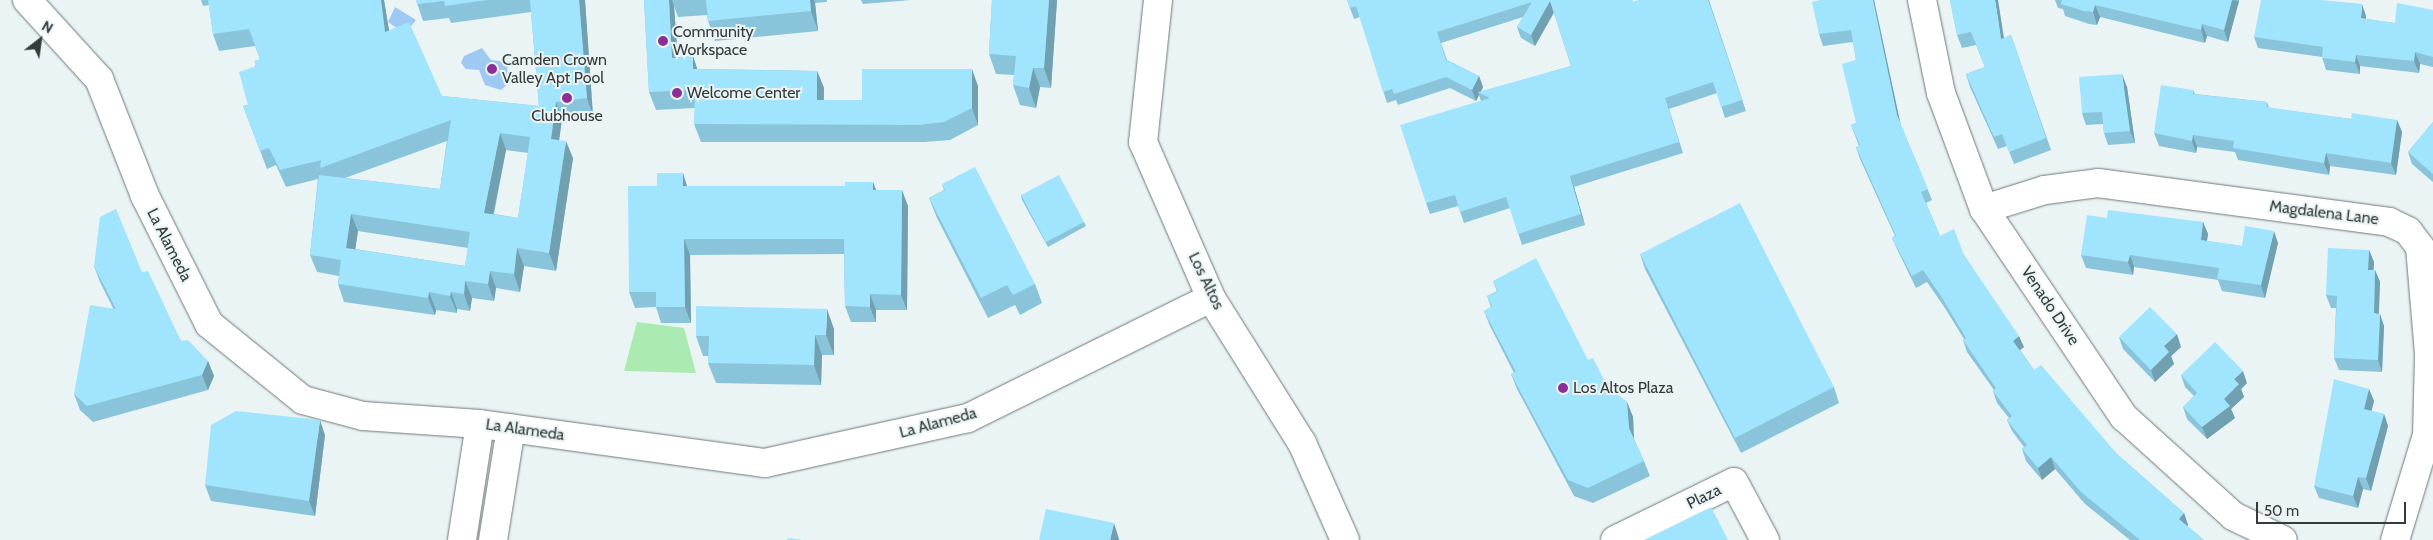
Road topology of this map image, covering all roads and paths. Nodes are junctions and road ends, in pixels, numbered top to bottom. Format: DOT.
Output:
graph roads {
  1 [pos="27,0"];
  2 [pos="1158,0"];
  3 [pos="1922,0"];
  4 [pos="1984,209"];
  5 [pos="1212,298"];
  6 [pos="480,424"];
  7 [pos="511,428"];
  8 [pos="462,540"];
  9 [pos="493,540"];
  10 [pos="1345,540"];
  11 [pos="1615,540"];
  12 [pos="1765,540"];
  13 [pos="2283,540"];
  14 [pos="2395,540"];
  1 -- 6 [label="street, La Alameda"];
  2 -- 5 [label="street, Los Altos"];
  3 -- 4 [label="street, Venado Drive"];
  4 -- 13 [label="street, Venado Drive"];
  4 -- 14 [label="street, Magdalena Lane"];
  5 -- 7 [label="street, La Alameda"];
  5 -- 10 [label="street, Los Altos"];
  6 -- 7 [label="street, La Alameda"];
  6 -- 8 [label="street"];
  7 -- 9 [label="street"];
  11 -- 12 [label="street, Plaza"];
}
